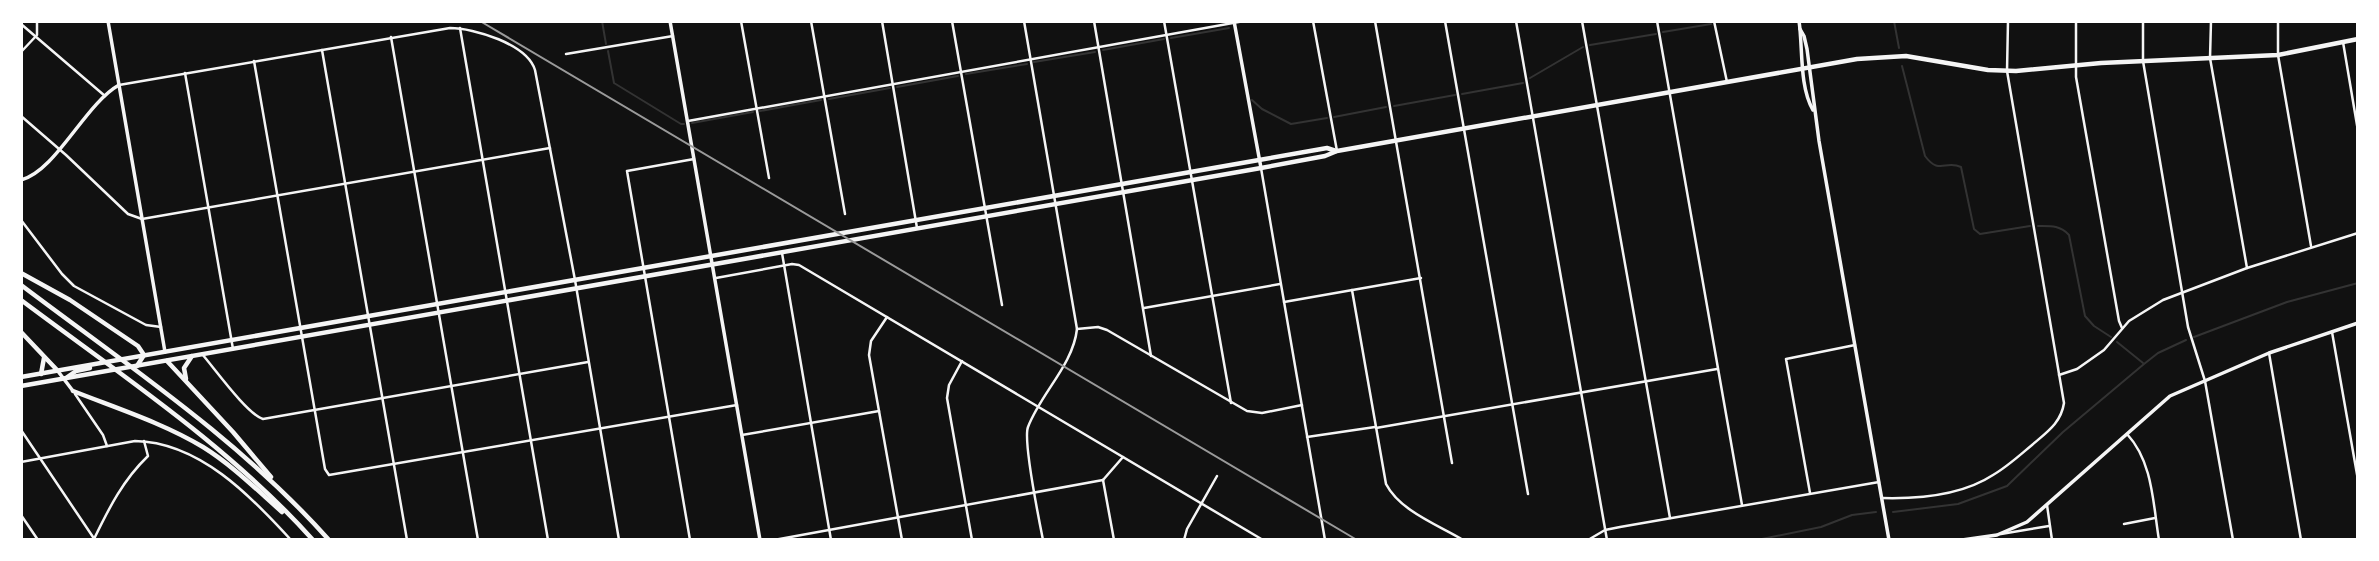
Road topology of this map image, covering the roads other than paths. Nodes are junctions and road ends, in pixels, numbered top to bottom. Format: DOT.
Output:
graph roads {
  1 [pos="37,21"];
  2 [pos="108,21"];
  3 [pos="670,21"];
  4 [pos="741,21"];
  5 [pos="811,21"];
  6 [pos="882,21"];
  7 [pos="953,21"];
  8 [pos="1024,21"];
  9 [pos="1094,21"];
  10 [pos="1164,21"];
  11 [pos="1244,21"];
  12 [pos="1313,21"];
  13 [pos="1375,21"];
  14 [pos="1445,21"];
  15 [pos="1516,21"];
  16 [pos="1582,21"];
  17 [pos="1657,21"];
  18 [pos="1714,21"];
  19 [pos="1798,21"];
  20 [pos="2008,21"];
  21 [pos="2076,21"];
  22 [pos="2143,21"];
  23 [pos="2211,21"];
  24 [pos="2278,21"];
  25 [pos="1235,22"];
  26 [pos="21,24"];
  27 [pos="460,28"];
  28 [pos="1167,34"];
  29 [pos="35,36"];
  30 [pos="673,36"];
  31 [pos="391,37"];
  32 [pos="2358,39"];
  33 [pos="2343,42"];
  34 [pos="1098,47"];
  35 [pos="322,50"];
  36 [pos="21,52"];
  37 [pos="566,54"];
  38 [pos="2278,55"];
  39 [pos="2210,58"];
  40 [pos="1030,59"];
  41 [pos="254,61"];
  42 [pos="2143,61"];
  43 [pos="2075,65"];
  44 [pos="1807,68"];
  45 [pos="961,71"];
  46 [pos="2007,71"];
  47 [pos="185,74"];
  48 [pos="1727,82"];
  49 [pos="893,83"];
  50 [pos="119,85"];
  51 [pos="1670,92"];
  52 [pos="824,95"];
  53 [pos="105,96"];
  54 [pos="1597,104"];
  55 [pos="756,108"];
  56 [pos="21,116"];
  57 [pos="1533,116"];
  58 [pos="688,121"];
  59 [pos="1465,128"];
  60 [pos="2358,131"];
  61 [pos="1396,140"];
  62 [pos="550,148"];
  63 [pos="59,149"];
  64 [pos="1337,151"];
  65 [pos="694,159"];
  66 [pos="1259,160"];
  67 [pos="483,162"];
  68 [pos="1261,168"];
  69 [pos="1191,172"];
  70 [pos="414,173"];
  71 [pos="769,178"];
  72 [pos="21,180"];
  73 [pos="1192,180"];
  74 [pos="346,184"];
  75 [pos="1122,184"];
  76 [pos="1124,192"];
  77 [pos="277,196"];
  78 [pos="1054,196"];
  79 [pos="1055,204"];
  80 [pos="208,208"];
  81 [pos="985,208"];
  82 [pos="845,214"];
  83 [pos="987,216"];
  84 [pos="142,219"];
  85 [pos="21,220"];
  86 [pos="916,220"];
  87 [pos="918,229"];
  88 [pos="2358,233"];
  89 [pos="2311,247"];
  90 [pos="782,253"];
  91 [pos="712,256"];
  92 [pos="714,265"];
  93 [pos="783,265"];
  94 [pos="645,268"];
  95 [pos="2247,268"];
  96 [pos="21,273"];
  97 [pos="644,277"];
  98 [pos="716,278"];
  99 [pos="1421,278"];
  100 [pos="575,280"];
  101 [pos="1280,284"];
  102 [pos="21,285"];
  103 [pos="576,289"];
  104 [pos="1352,290"];
  105 [pos="506,292"];
  106 [pos="2182,293"];
  107 [pos="1212,296"];
  108 [pos="21,300"];
  109 [pos="507,301"];
  110 [pos="1284,302"];
  111 [pos="436,304"];
  112 [pos="1002,305"];
  113 [pos="1143,308"];
  114 [pos="438,313"];
  115 [pos="368,316"];
  116 [pos="887,317"];
  117 [pos="2358,323"];
  118 [pos="370,325"];
  119 [pos="160,327"];
  120 [pos="300,328"];
  121 [pos="2122,328"];
  122 [pos="1077,329"];
  123 [pos="21,332"];
  124 [pos="2332,332"];
  125 [pos="301,337"];
  126 [pos="232,340"];
  127 [pos="1855,345"];
  128 [pos="233,349"];
  129 [pos="165,352"];
  130 [pos="2269,353"];
  131 [pos="202,354"];
  132 [pos="144,355"];
  133 [pos="192,356"];
  134 [pos="1151,356"];
  135 [pos="44,357"];
  136 [pos="167,361"];
  137 [pos="962,361"];
  138 [pos="588,362"];
  139 [pos="96,363"];
  140 [pos="136,366"];
  141 [pos="1718,369"];
  142 [pos="57,370"];
  143 [pos="41,374"];
  144 [pos="520,374"];
  145 [pos="2059,375"];
  146 [pos="21,377"];
  147 [pos="65,378"];
  148 [pos="1646,381"];
  149 [pos="2205,381"];
  150 [pos="188,383"];
  151 [pos="21,386"];
  152 [pos="451,386"];
  153 [pos="73,391"];
  154 [pos="1581,392"];
  155 [pos="383,398"];
  156 [pos="1231,403"];
  157 [pos="1513,404"];
  158 [pos="737,405"];
  159 [pos="1302,405"];
  160 [pos="1038,407"];
  161 [pos="314,410"];
  162 [pos="879,411"];
  163 [pos="668,417"];
  164 [pos="1445,417"];
  165 [pos="811,423"];
  166 [pos="1376,428"];
  167 [pos="600,429"];
  168 [pos="21,430"];
  169 [pos="2127,434"];
  170 [pos="742,435"];
  171 [pos="1307,437"];
  172 [pos="531,441"];
  173 [pos="144,442"];
  174 [pos="107,446"];
  175 [pos="463,453"];
  176 [pos="1123,457"];
  177 [pos="40,458"];
  178 [pos="21,462"];
  179 [pos="1452,463"];
  180 [pos="394,465"];
  181 [pos="1217,476"];
  182 [pos="1103,480"];
  183 [pos="2358,480"];
  184 [pos="1879,482"];
  185 [pos="275,484"];
  186 [pos="1036,493"];
  187 [pos="1810,493"];
  188 [pos="1528,494"];
  189 [pos="1882,498"];
  190 [pos="1201,503"];
  191 [pos="1742,505"];
  192 [pos="2047,505"];
  193 [pos="967,506"];
  194 [pos="21,515"];
  195 [pos="898,518"];
  196 [pos="1670,518"];
  197 [pos="2155,518"];
  198 [pos="2123,524"];
  199 [pos="2049,526"];
  200 [pos="829,530"];
  201 [pos="1605,530"];
  202 [pos="306,532"];
  203 [pos="1997,535"];
  204 [pos="95,539"];
  205 [pos="1970,539"];
  206 [pos="38,540"];
  207 [pos="291,540"];
  208 [pos="313,540"];
  209 [pos="329,540"];
  210 [pos="407,540"];
  211 [pos="478,540"];
  212 [pos="548,540"];
  213 [pos="619,540"];
  214 [pos="690,540"];
  215 [pos="760,540"];
  216 [pos="774,540"];
  217 [pos="831,540"];
  218 [pos="902,540"];
  219 [pos="972,540"];
  220 [pos="1043,540"];
  221 [pos="1114,540"];
  222 [pos="1184,540"];
  223 [pos="1263,540"];
  224 [pos="1325,540"];
  225 [pos="1463,540"];
  226 [pos="1588,540"];
  227 [pos="1607,540"];
  228 [pos="1889,540"];
  229 [pos="1962,540"];
  230 [pos="2052,540"];
  231 [pos="2159,540"];
  232 [pos="2233,540"];
  233 [pos="2301,540"];
  1 -- 29 [label="street"];
  2 -- 50 [label="street"];
  3 -- 30 [label="street"];
  4 -- 55 [label="street"];
  5 -- 52 [label="street"];
  6 -- 49 [label="street"];
  7 -- 45 [label="street"];
  8 -- 40 [label="street"];
  9 -- 34 [label="street"];
  10 -- 28 [label="street"];
  11 -- 25 [label="street"];
  12 -- 64 [label="street"];
  13 -- 61 [label="street"];
  14 -- 59 [label="street"];
  15 -- 57 [label="street"];
  16 -- 54 [label="street"];
  17 -- 51 [label="street"];
  18 -- 48 [label="street"];
  19 -- 44 [label="street"];
  20 -- 46 [label="street"];
  21 -- 43 [label="street"];
  22 -- 42 [label="street"];
  23 -- 39 [label="street"];
  24 -- 38 [label="street"];
  25 -- 28 [label="street"];
  25 -- 66 [label="street"];
  26 -- 29 [label="street"];
  27 -- 31 [label="street"];
  27 -- 62 [label="street"];
  27 -- 67 [label="street"];
  28 -- 34 [label="street"];
  28 -- 69 [label="street"];
  29 -- 36 [label="street"];
  29 -- 53 [label="street"];
  30 -- 37 [label="street"];
  30 -- 58 [label="street"];
  31 -- 35 [label="street"];
  31 -- 70 [label="street"];
  32 -- 33 [label="main road"];
  33 -- 38 [label="main road"];
  33 -- 60 [label="street"];
  34 -- 40 [label="street"];
  34 -- 75 [label="street"];
  35 -- 41 [label="street"];
  35 -- 74 [label="street"];
  38 -- 39 [label="main road"];
  38 -- 89 [label="street"];
  39 -- 42 [label="main road"];
  39 -- 95 [label="street"];
  40 -- 45 [label="street"];
  40 -- 78 [label="street"];
  41 -- 47 [label="street"];
  41 -- 77 [label="street"];
  42 -- 43 [label="main road"];
  42 -- 106 [label="street"];
  43 -- 46 [label="main road"];
  43 -- 121 [label="street"];
  44 -- 46 [label="main road"];
  44 -- 48 [label="main road"];
  44 -- 127 [label="street"];
  45 -- 49 [label="street"];
  45 -- 81 [label="street"];
  46 -- 145 [label="street"];
  47 -- 50 [label="street"];
  47 -- 80 [label="street"];
  48 -- 51 [label="main road"];
  49 -- 52 [label="street"];
  49 -- 86 [label="street"];
  50 -- 53 [label="street"];
  50 -- 84 [label="street"];
  51 -- 54 [label="main road"];
  51 -- 141 [label="street"];
  52 -- 55 [label="street"];
  52 -- 82 [label="street"];
  53 -- 63 [label="street"];
  54 -- 57 [label="main road"];
  54 -- 148 [label="street"];
  55 -- 58 [label="street"];
  55 -- 71 [label="street"];
  56 -- 63 [label="street"];
  57 -- 59 [label="main road"];
  57 -- 154 [label="street"];
  58 -- 65 [label="street"];
  59 -- 61 [label="main road"];
  59 -- 157 [label="street"];
  61 -- 64 [label="main road"];
  61 -- 99 [label="street"];
  62 -- 67 [label="street"];
  62 -- 100 [label="street"];
  63 -- 72 [label="street"];
  63 -- 84 [label="street"];
  64 -- 66 [label="main road"];
  64 -- 68 [label="main road"];
  65 -- 91 [label="street"];
  65 -- 94 [label="street"];
  66 -- 68 [label="street"];
  66 -- 69 [label="main road"];
  67 -- 70 [label="street"];
  67 -- 105 [label="street"];
  68 -- 73 [label="main road"];
  68 -- 101 [label="street"];
  69 -- 73 [label="street"];
  69 -- 75 [label="main road"];
  70 -- 74 [label="street"];
  70 -- 111 [label="street"];
  73 -- 76 [label="main road"];
  73 -- 107 [label="street"];
  74 -- 77 [label="street"];
  74 -- 115 [label="street"];
  75 -- 76 [label="street"];
  75 -- 78 [label="main road"];
  76 -- 79 [label="main road"];
  76 -- 113 [label="street"];
  77 -- 80 [label="street"];
  77 -- 120 [label="street"];
  78 -- 79 [label="street"];
  78 -- 81 [label="main road"];
  79 -- 83 [label="main road"];
  79 -- 122 [label="street"];
  80 -- 84 [label="street"];
  80 -- 126 [label="street"];
  81 -- 83 [label="street"];
  81 -- 86 [label="main road"];
  83 -- 87 [label="main road"];
  83 -- 112 [label="street"];
  84 -- 119 [label="street"];
  85 -- 119 [label="street"];
  86 -- 87 [label="street"];
  86 -- 91 [label="main road"];
  87 -- 90 [label="main road"];
  88 -- 89 [label="street"];
  89 -- 95 [label="street"];
  90 -- 92 [label="main road"];
  90 -- 93 [label="street"];
  91 -- 92 [label="street"];
  91 -- 94 [label="main road"];
  92 -- 97 [label="main road"];
  92 -- 98 [label="street"];
  93 -- 98 [label="street"];
  93 -- 116 [label="street"];
  93 -- 165 [label="street"];
  94 -- 97 [label="street"];
  94 -- 100 [label="main road"];
  95 -- 106 [label="street"];
  96 -- 132 [label="main road"];
  97 -- 103 [label="main road"];
  97 -- 163 [label="street"];
  98 -- 158 [label="street"];
  99 -- 104 [label="street"];
  99 -- 164 [label="street"];
  100 -- 103 [label="street"];
  100 -- 105 [label="main road"];
  101 -- 107 [label="street"];
  101 -- 110 [label="street"];
  102 -- 185 [label="main road"];
  103 -- 109 [label="main road"];
  103 -- 138 [label="street"];
  104 -- 110 [label="street"];
  104 -- 166 [label="street"];
  105 -- 109 [label="street"];
  105 -- 111 [label="main road"];
  106 -- 121 [label="street"];
  106 -- 149 [label="street"];
  107 -- 113 [label="street"];
  107 -- 156 [label="street"];
  108 -- 202 [label="main road"];
  109 -- 114 [label="main road"];
  109 -- 144 [label="street"];
  110 -- 159 [label="street"];
  111 -- 114 [label="street"];
  111 -- 115 [label="main road"];
  113 -- 134 [label="street"];
  114 -- 118 [label="main road"];
  114 -- 152 [label="street"];
  115 -- 118 [label="street"];
  115 -- 120 [label="main road"];
  116 -- 137 [label="street"];
  116 -- 162 [label="street"];
  117 -- 124 [label="street"];
  118 -- 125 [label="main road"];
  118 -- 155 [label="street"];
  119 -- 129 [label="street"];
  120 -- 125 [label="street"];
  120 -- 126 [label="main road"];
  121 -- 145 [label="street"];
  122 -- 134 [label="street"];
  122 -- 160 [label="street"];
  123 -- 135 [label="main road"];
  124 -- 130 [label="street"];
  124 -- 183 [label="street"];
  125 -- 128 [label="main road"];
  125 -- 161 [label="street"];
  126 -- 128 [label="street"];
  126 -- 129 [label="main road"];
  127 -- 184 [label="street"];
  127 -- 187 [label="street"];
  128 -- 131 [label="main road"];
  129 -- 132 [label="main road"];
  129 -- 136 [label="main road"];
  130 -- 149 [label="street"];
  130 -- 233 [label="street"];
  131 -- 133 [label="main road"];
  131 -- 161 [label="street"];
  132 -- 139 [label="main road"];
  132 -- 140 [label="main road"];
  133 -- 136 [label="main road"];
  133 -- 150 [label="main road"];
  134 -- 156 [label="street"];
  135 -- 142 [label="main road"];
  135 -- 143 [label="main road"];
  136 -- 140 [label="main road"];
  136 -- 150 [label="main road"];
  137 -- 160 [label="street"];
  137 -- 193 [label="street"];
  138 -- 144 [label="street"];
  138 -- 167 [label="street"];
  139 -- 142 [label="main road"];
  139 -- 147 [label="main road"];
  140 -- 147 [label="main road"];
  141 -- 148 [label="street"];
  141 -- 191 [label="street"];
  142 -- 143 [label="main road"];
  142 -- 147 [label="street"];
  143 -- 146 [label="main road"];
  144 -- 152 [label="street"];
  144 -- 172 [label="street"];
  145 -- 189 [label="street"];
  147 -- 151 [label="main road"];
  147 -- 153 [label="street"];
  148 -- 154 [label="street"];
  148 -- 196 [label="street"];
  149 -- 169 [label="street"];
  149 -- 232 [label="street"];
  150 -- 185 [label="main road"];
  152 -- 155 [label="street"];
  152 -- 175 [label="street"];
  153 -- 174 [label="street"];
  153 -- 202 [label="main road"];
  154 -- 157 [label="street"];
  154 -- 201 [label="street"];
  155 -- 161 [label="street"];
  155 -- 180 [label="street"];
  156 -- 159 [label="street"];
  157 -- 164 [label="street"];
  157 -- 188 [label="street"];
  158 -- 163 [label="street"];
  158 -- 170 [label="street"];
  159 -- 171 [label="street"];
  160 -- 176 [label="street"];
  160 -- 186 [label="street"];
  161 -- 180 [label="street"];
  162 -- 165 [label="street"];
  162 -- 195 [label="street"];
  163 -- 167 [label="street"];
  163 -- 214 [label="street"];
  164 -- 166 [label="street"];
  164 -- 179 [label="street"];
  165 -- 170 [label="street"];
  165 -- 200 [label="street"];
  166 -- 171 [label="street"];
  166 -- 225 [label="street"];
  167 -- 172 [label="street"];
  167 -- 213 [label="street"];
  168 -- 177 [label="street"];
  169 -- 192 [label="street"];
  169 -- 197 [label="street"];
  170 -- 215 [label="street"];
  171 -- 224 [label="street"];
  172 -- 175 [label="street"];
  172 -- 212 [label="street"];
  173 -- 174 [label="street"];
  173 -- 204 [label="street"];
  173 -- 207 [label="street"];
  174 -- 177 [label="street"];
  175 -- 180 [label="street"];
  175 -- 211 [label="street"];
  176 -- 182 [label="street"];
  176 -- 190 [label="street"];
  177 -- 178 [label="street"];
  177 -- 204 [label="street"];
  180 -- 210 [label="street"];
  181 -- 190 [label="street"];
  182 -- 186 [label="street"];
  182 -- 221 [label="street"];
  184 -- 187 [label="street"];
  184 -- 189 [label="street"];
  185 -- 209 [label="main road"];
  186 -- 193 [label="street"];
  186 -- 220 [label="street"];
  187 -- 191 [label="street"];
  189 -- 228 [label="street"];
  190 -- 222 [label="street"];
  190 -- 223 [label="street"];
  191 -- 196 [label="street"];
  192 -- 199 [label="street"];
  192 -- 203 [label="street"];
  193 -- 195 [label="street"];
  193 -- 219 [label="street"];
  194 -- 206 [label="street"];
  195 -- 200 [label="street"];
  195 -- 218 [label="street"];
  196 -- 201 [label="street"];
  197 -- 198 [label="street"];
  197 -- 231 [label="street"];
  199 -- 203 [label="street"];
  199 -- 230 [label="street"];
  200 -- 216 [label="street"];
  200 -- 217 [label="street"];
  201 -- 226 [label="street"];
  201 -- 227 [label="street"];
  202 -- 208 [label="main road"];
  203 -- 205 [label="street"];
  205 -- 229 [label="street"];
}
